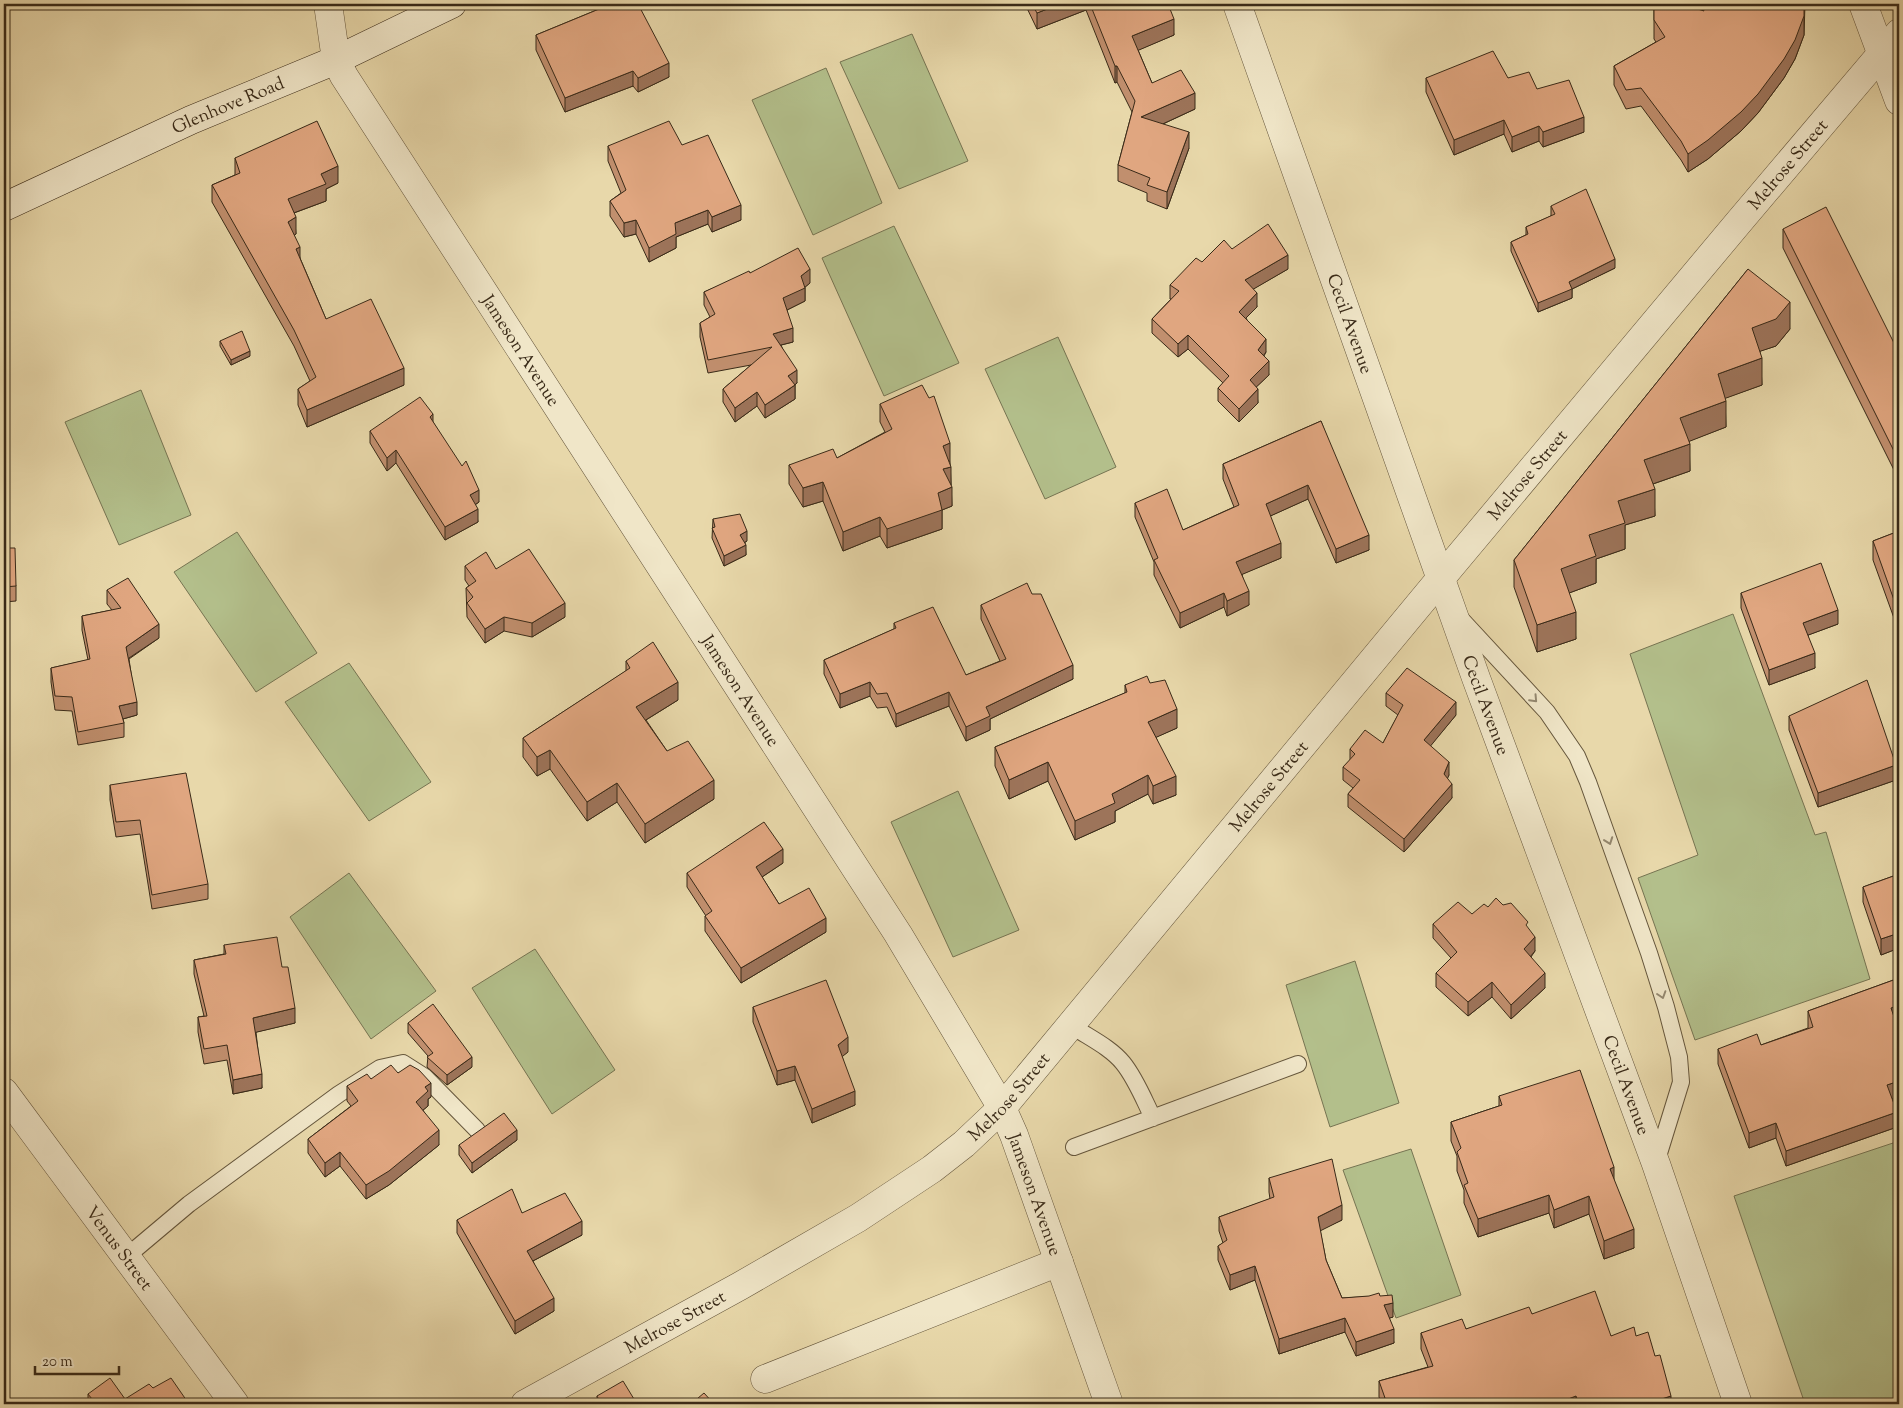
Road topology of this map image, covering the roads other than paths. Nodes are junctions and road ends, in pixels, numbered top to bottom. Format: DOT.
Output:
graph roads {
  1 [pos="328,4"];
  2 [pos="452,4"];
  3 [pos="1237,4"];
  4 [pos="1863,4"];
  5 [pos="1899,33"];
  6 [pos="1882,55"];
  7 [pos="336,60"];
  8 [pos="1899,101"];
  9 [pos="4,207"];
  10 [pos="1441,578"];
  11 [pos="1453,610"];
  12 [pos="1072,1026"];
  13 [pos="1298,1064"];
  14 [pos="4,1092"];
  15 [pos="1002,1108"];
  16 [pos="1153,1118"];
  17 [pos="477,1130"];
  18 [pos="1074,1147"];
  19 [pos="1656,1164"];
  20 [pos="126,1257"];
  21 [pos="1059,1262"];
  22 [pos="765,1379"];
  23 [pos="235,1404"];
  24 [pos="525,1404"];
  25 [pos="1109,1404"];
  26 [pos="1738,1404"];
  1 -- 7 [label="street, Jameson Avenue"];
  2 -- 7 [label="street, Glenhove Road"];
  3 -- 10 [label="street, Cecil Avenue"];
  4 -- 6 [label="street"];
  5 -- 6 [label="street, Melrose Street"];
  6 -- 8 [label="street"];
  6 -- 10 [label="street, Melrose Street"];
  7 -- 9 [label="street, Glenhove Road"];
  7 -- 15 [label="street, Jameson Avenue"];
  10 -- 11 [label="street, Cecil Avenue"];
  10 -- 12 [label="street, Melrose Street"];
  11 -- 19 [label="street, Cecil Avenue"];
  11 -- 19 [label="lane, one-way"];
  12 -- 15 [label="street, Melrose Street"];
  12 -- 16 [label="lane"];
  13 -- 16 [label="lane"];
  14 -- 20 [label="street, Venus Street"];
  15 -- 21 [label="street, Jameson Avenue"];
  15 -- 24 [label="street, Melrose Street"];
  16 -- 18 [label="lane"];
  17 -- 20 [label="lane"];
  19 -- 26 [label="street, Cecil Avenue"];
  20 -- 23 [label="street, Venus Street"];
  21 -- 22 [label="street"];
  21 -- 25 [label="street, Jameson Avenue"];
}
